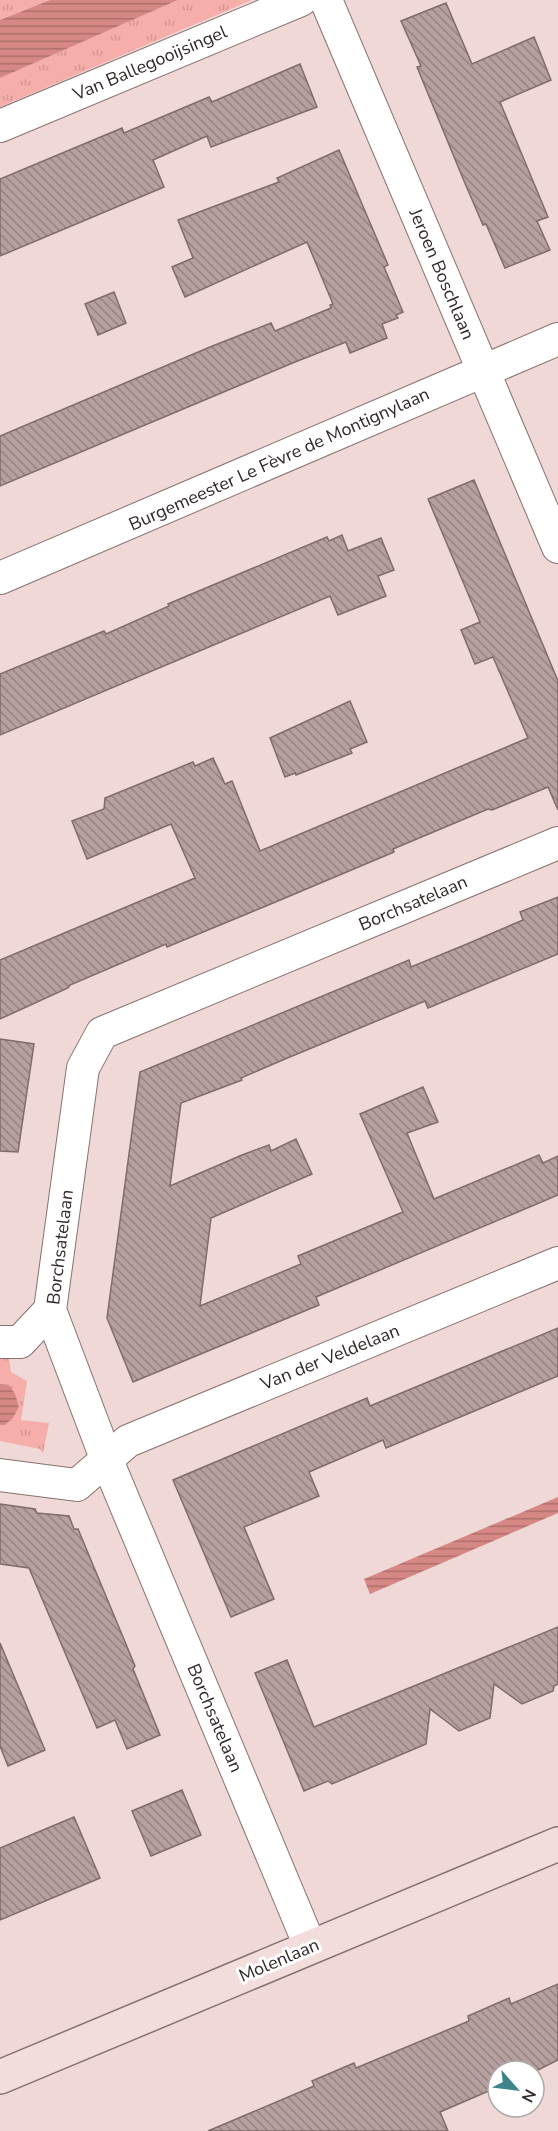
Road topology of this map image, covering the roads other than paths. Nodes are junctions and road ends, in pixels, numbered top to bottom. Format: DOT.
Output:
graph roads {
  1 [pos="300,0"];
  2 [pos="326,0"];
  3 [pos="0,126"];
  4 [pos="558,339"];
  5 [pos="483,370"];
  6 [pos="558,547"];
  7 [pos="0,579"];
  8 [pos="558,843"];
  9 [pos="558,1263"];
  10 [pos="50,1310"];
  11 [pos="0,1342"];
  12 [pos="106,1458"];
  13 [pos="0,1474"];
  14 [pos="558,1844"];
  15 [pos="310,1946"];
  16 [pos="0,2077"];
  1 -- 3 [label="street, Van Ballegooijsingel"];
  2 -- 5 [label="street, Jeroen Boschlaan"];
  4 -- 5 [label="street, Burgemeester Le Fèvre de Montignylaan"];
  5 -- 6 [label="street, Jeroen Boschlaan"];
  5 -- 7 [label="street, Burgemeester Le Fèvre de Montignylaan"];
  8 -- 10 [label="street, Borchsatelaan"];
  9 -- 12 [label="street, Van der Veldelaan"];
  10 -- 11 [label="street"];
  10 -- 12 [label="street, Borchsatelaan"];
  12 -- 13 [label="street, Van der Veldelaan"];
  12 -- 15 [label="street, Borchsatelaan"];
  14 -- 15 [label="main road, Molenlaan"];
  15 -- 16 [label="main road, Molenlaan"];
}
